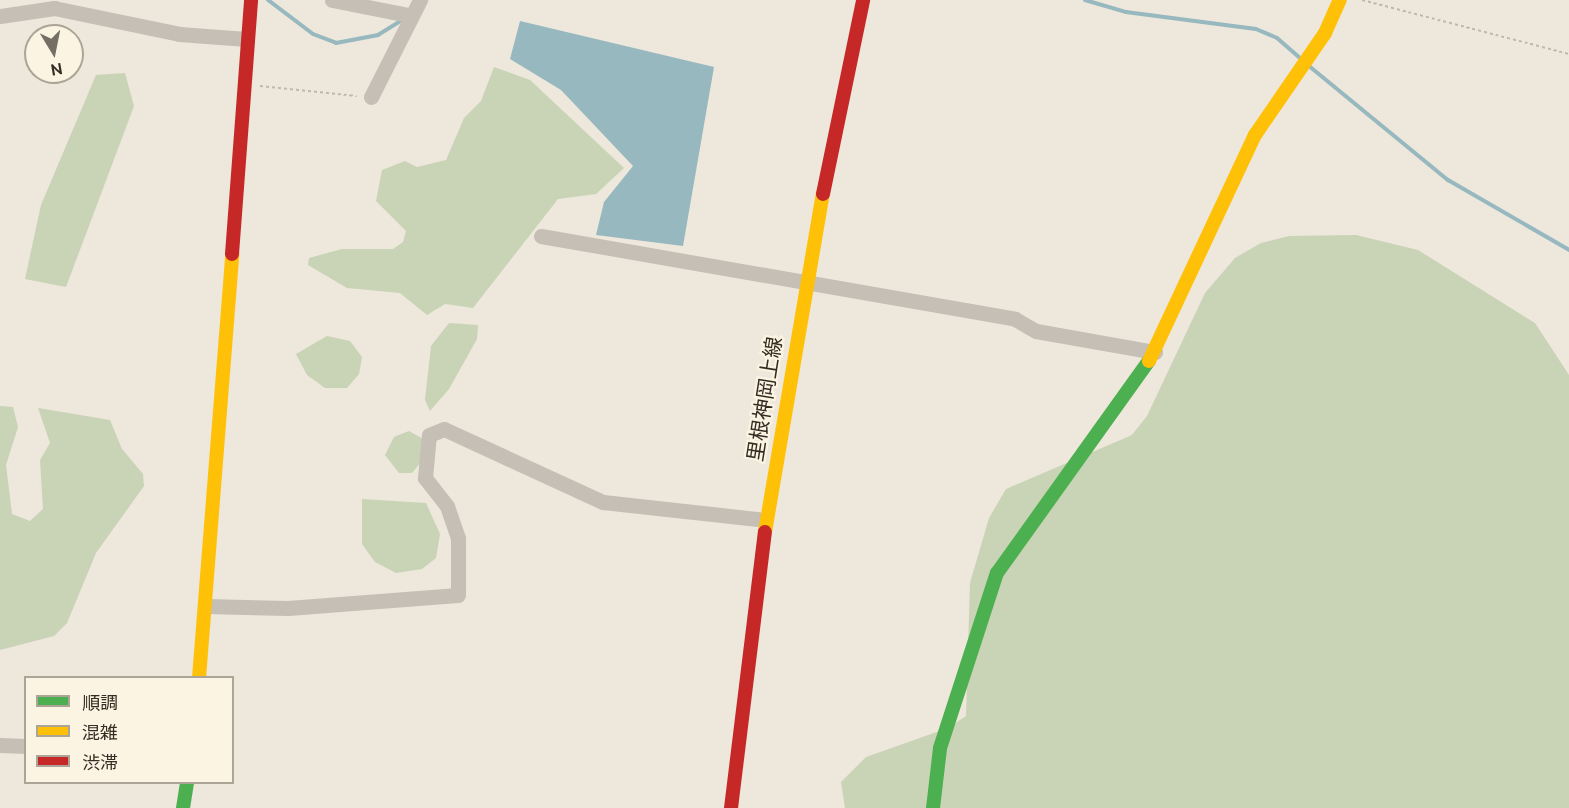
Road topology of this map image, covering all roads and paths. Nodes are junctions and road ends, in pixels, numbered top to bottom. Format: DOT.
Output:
graph roads {
  1 [pos="251,0"];
  2 [pos="332,0"];
  3 [pos="420,0"];
  4 [pos="863,0"];
  5 [pos="1340,0"];
  6 [pos="1362,0"];
  7 [pos="408,15"];
  8 [pos="0,16"];
  9 [pos="248,39"];
  10 [pos="1569,54"];
  11 [pos="245,84"];
  12 [pos="370,97"];
  13 [pos="541,236"];
  14 [pos="805,280"];
  15 [pos="1155,352"];
  16 [pos="766,520"];
  17 [pos="206,606"];
  18 [pos="198,676"];
  19 [pos="0,745"];
  20 [pos="24,746"];
  21 [pos="187,784"];
  22 [pos="183,808"];
  23 [pos="731,808"];
  24 [pos="933,808"];
  1 -- 9 [label="street"];
  2 -- 7 [label="street"];
  3 -- 7 [label="street"];
  4 -- 14 [label="street, 里根神岡上線"];
  5 -- 15 [label="street"];
  6 -- 10 [label="path"];
  7 -- 12 [label="street"];
  8 -- 9 [label="street"];
  9 -- 11 [label="street"];
  11 -- 12 [label="path"];
  11 -- 17 [label="street"];
  13 -- 14 [label="street"];
  14 -- 15 [label="street"];
  14 -- 16 [label="street, 里根神岡上線"];
  15 -- 24 [label="street"];
  16 -- 17 [label="street"];
  16 -- 23 [label="street, 里根神岡上線"];
  17 -- 18 [label="street"];
  19 -- 20 [label="street"];
  21 -- 22 [label="street"];
}
